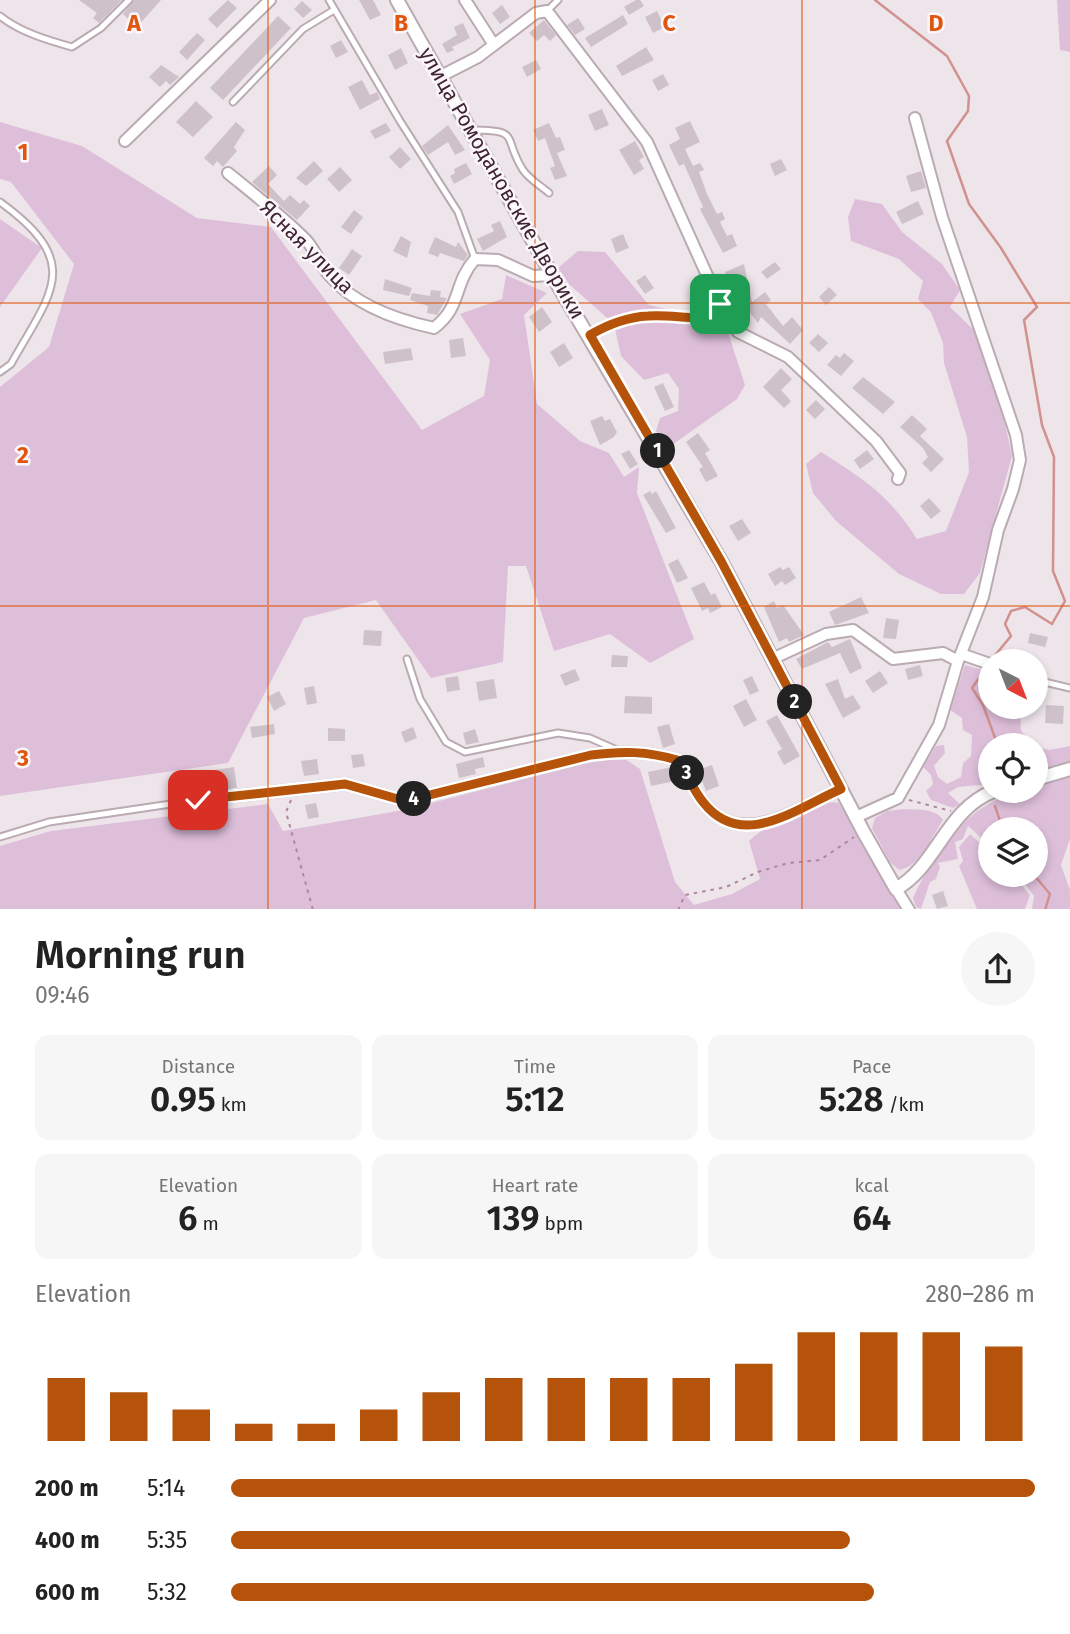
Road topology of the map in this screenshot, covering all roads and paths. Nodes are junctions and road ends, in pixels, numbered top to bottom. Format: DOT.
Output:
graph roads {
  1 [pos="130,0"];
  2 [pos="270,0"];
  3 [pos="329,0"];
  4 [pos="397,0"];
  5 [pos="465,0"];
  6 [pos="558,0"];
  7 [pos="334,10"];
  8 [pos="547,11"];
  9 [pos="0,16"];
  10 [pos="494,45"];
  11 [pos="441,76"];
  12 [pos="233,102"];
  13 [pos="915,118"];
  14 [pos="472,130"];
  15 [pos="125,141"];
  16 [pos="228,173"];
  17 [pos="549,193"];
  18 [pos="0,202"];
  19 [pos="475,259"];
  20 [pos="552,275"];
  21 [pos="726,314"];
  22 [pos="590,335"];
  23 [pos="0,372"];
  24 [pos="898,479"];
  25 [pos="960,658"];
  26 [pos="407,659"];
  27 [pos="772,659"];
  28 [pos="978,662"];
  29 [pos="1048,683"];
  30 [pos="1070,688"];
  31 [pos="620,751"];
  32 [pos="1070,769"];
  33 [pos="1048,775"];
  34 [pos="841,789"];
  35 [pos="295,791"];
  36 [pos="898,798"];
  37 [pos="978,798"];
  38 [pos="198,800"];
  39 [pos="960,814"];
  40 [pos="856,817"];
  41 [pos="863,831"];
  42 [pos="0,837"];
  43 [pos="897,889"];
  44 [pos="313,909"];
  45 [pos="678,909"];
  46 [pos="909,909"];
  1 -- 9 [label="lane"];
  2 -- 15 [label="street"];
  3 -- 7 [label="lane"];
  4 -- 11 [label="street, улица Ромодановские Дворики"];
  5 -- 10 [label="street"];
  6 -- 8 [label="lane"];
  7 -- 12 [label="lane"];
  7 -- 19 [label="lane"];
  8 -- 10 [label="street"];
  8 -- 21 [label="street"];
  10 -- 11 [label="street"];
  11 -- 14 [label="street, улица Ромодановские Дворики"];
  13 -- 25 [label="street"];
  14 -- 17 [label="lane"];
  14 -- 20 [label="street, улица Ромодановские Дворики"];
  16 -- 19 [label="street, Ясная улица"];
  18 -- 23 [label="lane"];
  19 -- 20 [label="street"];
  20 -- 22 [label="street, улица Ромодановские Дворики"];
  21 -- 22 [label="lane"];
  21 -- 24 [label="street"];
  22 -- 27 [label="street, улица Ромодановские Дворики"];
  25 -- 27 [label="street"];
  25 -- 28 [label="street"];
  25 -- 36 [label="street"];
  26 -- 31 [label="lane"];
  27 -- 34 [label="street, улица Ромодановские Дворики"];
  29 -- 30 [label="lane"];
  31 -- 34 [label="street"];
  31 -- 35 [label="street"];
  32 -- 33 [label="street"];
  34 -- 40 [label="street, улица Ромодановские Дворики"];
  35 -- 38 [label="street"];
  35 -- 44 [label="path"];
  36 -- 39 [label="path"];
  36 -- 40 [label="street"];
  37 -- 39 [label="street"];
  38 -- 42 [label="lane"];
  39 -- 43 [label="street"];
  40 -- 41 [label="street, улица Ромодановские Дворики"];
  41 -- 43 [label="street, улица Ромодановские Дворики"];
  41 -- 45 [label="path"];
  43 -- 46 [label="street"];
}
